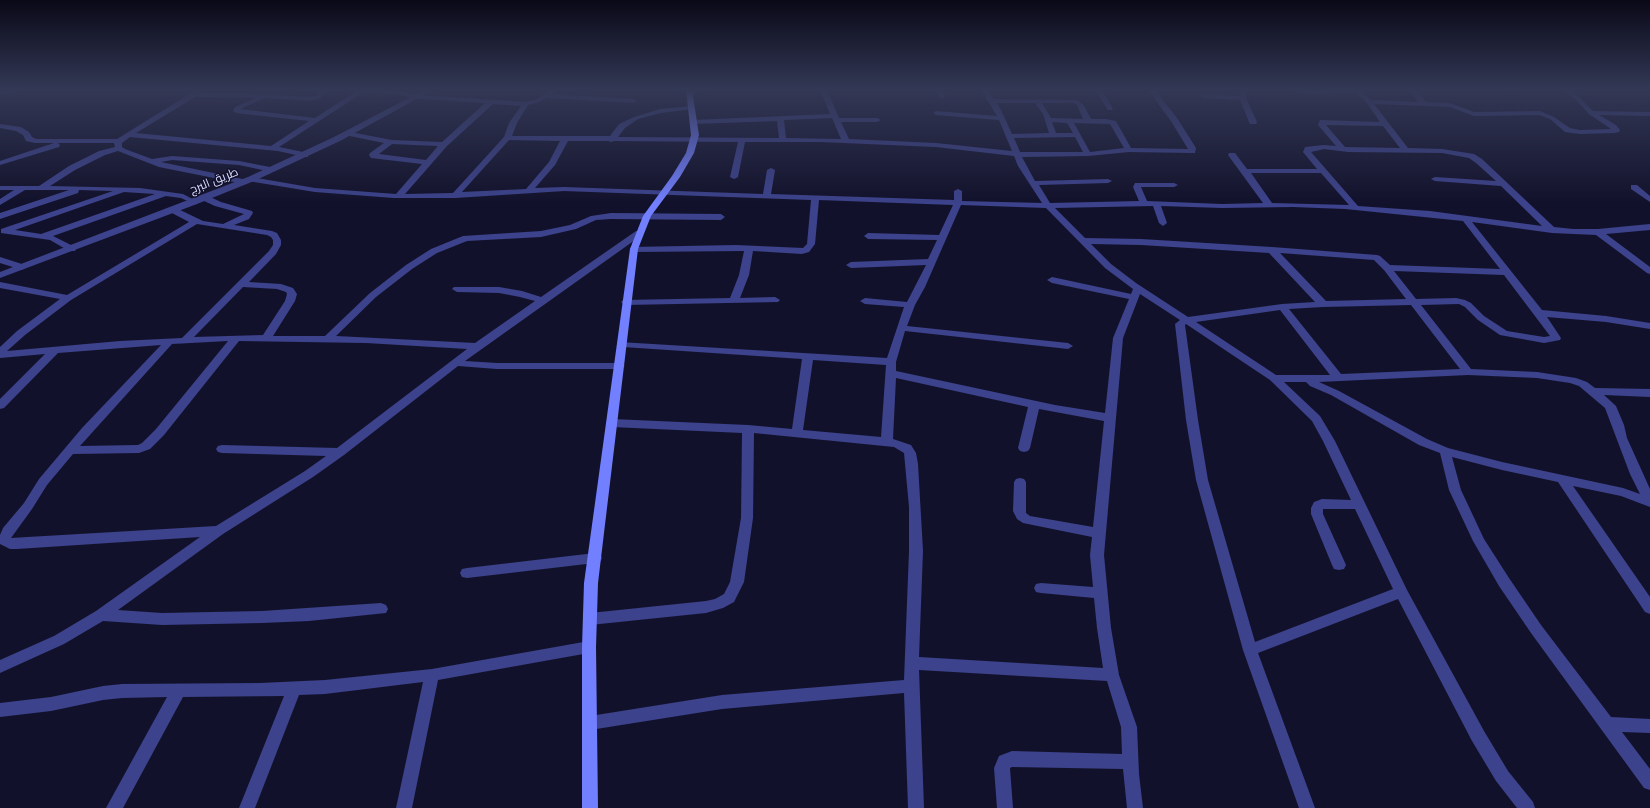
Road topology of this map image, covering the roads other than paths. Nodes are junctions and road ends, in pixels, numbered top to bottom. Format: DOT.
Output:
graph roads {
  1 [pos="10,128"];
  2 [pos="141,128"];
  3 [pos="304,128"];
  4 [pos="359,128"];
  5 [pos="462,128"];
  6 [pos="511,128"];
  7 [pos="621,128"];
  8 [pos="623,128"];
  9 [pos="694,128"];
  10 [pos="781,128"];
  11 [pos="840,128"];
  12 [pos="1005,128"];
  13 [pos="1051,128"];
  14 [pos="1073,128"];
  15 [pos="1114,128"];
  16 [pos="1179,128"];
  17 [pos="1324,128"];
  18 [pos="1387,128"];
  19 [pos="1565,128"];
  20 [pos="1613,128"];
  21 [pos="348,133"];
  22 [pos="129,135"];
  23 [pos="1053,135"];
  24 [pos="1076,135"];
  25 [pos="1008,136"];
  26 [pos="507,138"];
  27 [pos="565,139"];
  28 [pos="611,140"];
  29 [pos="661,140"];
  30 [pos="693,140"];
  31 [pos="742,140"];
  32 [pos="783,140"];
  33 [pos="846,141"];
  34 [pos="66,142"];
  35 [pos="390,142"];
  36 [pos="119,144"];
  37 [pos="444,144"];
  38 [pos="271,149"];
  39 [pos="1342,149"];
  40 [pos="1129,150"];
  41 [pos="1406,150"];
  42 [pos="1016,154"];
  43 [pos="1088,154"];
  44 [pos="305,155"];
  45 [pos="1232,155"];
  46 [pos="150,161"];
  47 [pos="427,162"];
  48 [pos="0,163"];
  49 [pos="272,170"];
  50 [pos="771,170"];
  51 [pos="1245,171"];
  52 [pos="1324,171"];
  53 [pos="734,177"];
  54 [pos="1435,179"];
  55 [pos="247,180"];
  56 [pos="1108,181"];
  57 [pos="1034,183"];
  58 [pos="1503,184"];
  59 [pos="1174,185"];
  60 [pos="1634,187"];
  61 [pos="0,188"];
  62 [pos="24,188"];
  63 [pos="42,188"];
  64 [pos="83,188"];
  65 [pos="126,189"];
  66 [pos="528,191"];
  67 [pos="958,191"];
  68 [pos="664,192"];
  69 [pos="167,193"];
  70 [pos="767,195"];
  71 [pos="398,196"];
  72 [pos="455,196"];
  73 [pos="815,197"];
  74 [pos="205,198"];
  75 [pos="1650,200"];
  76 [pos="194,202"];
  77 [pos="0,203"];
  78 [pos="1144,203"];
  79 [pos="1156,203"];
  80 [pos="958,204"];
  81 [pos="1269,205"];
  82 [pos="1048,206"];
  83 [pos="1355,208"];
  84 [pos="173,210"];
  85 [pos="0,216"];
  86 [pos="646,216"];
  87 [pos="721,217"];
  88 [pos="1465,218"];
  89 [pos="196,221"];
  90 [pos="1163,223"];
  91 [pos="224,226"];
  92 [pos="1650,227"];
  93 [pos="1552,230"];
  94 [pos="2,231"];
  95 [pos="1598,232"];
  96 [pos="639,233"];
  97 [pos="43,236"];
  98 [pos="868,236"];
  99 [pos="942,238"];
  100 [pos="1084,241"];
  101 [pos="72,249"];
  102 [pos="634,249"];
  103 [pos="749,249"];
  104 [pos="1272,250"];
  105 [pos="0,260"];
  106 [pos="931,262"];
  107 [pos="851,266"];
  108 [pos="22,267"];
  109 [pos="1387,268"];
  110 [pos="1650,271"];
  111 [pos="1508,272"];
  112 [pos="0,275"];
  113 [pos="1052,280"];
  114 [pos="241,284"];
  115 [pos="0,285"];
  116 [pos="457,289"];
  117 [pos="1136,293"];
  118 [pos="68,298"];
  119 [pos="734,300"];
  120 [pos="775,300"];
  121 [pos="543,301"];
  122 [pos="865,301"];
  123 [pos="626,302"];
  124 [pos="1412,302"];
  125 [pos="1323,304"];
  126 [pos="910,305"];
  127 [pos="1282,307"];
  128 [pos="1539,313"];
  129 [pos="1187,320"];
  130 [pos="1650,326"];
  131 [pos="902,328"];
  132 [pos="236,338"];
  133 [pos="266,339"];
  134 [pos="185,340"];
  135 [pos="327,340"];
  136 [pos="170,341"];
  137 [pos="623,344"];
  138 [pos="477,346"];
  139 [pos="1068,346"];
  140 [pos="54,351"];
  141 [pos="0,352"];
  142 [pos="0,355"];
  143 [pos="808,357"];
  144 [pos="454,363"];
  145 [pos="620,366"];
  146 [pos="891,368"];
  147 [pos="1468,372"];
  148 [pos="1274,378"];
  149 [pos="1338,378"];
  150 [pos="1309,379"];
  151 [pos="1593,391"];
  152 [pos="1650,393"];
  153 [pos="0,405"];
  154 [pos="1034,405"];
  155 [pos="1110,418"];
  156 [pos="612,423"];
  157 [pos="748,429"];
  158 [pos="797,433"];
  159 [pos="887,442"];
  160 [pos="1024,448"];
  161 [pos="222,449"];
  162 [pos="70,450"];
  163 [pos="1445,451"];
  164 [pos="340,452"];
  165 [pos="1562,479"];
  166 [pos="1020,482"];
  167 [pos="1650,501"];
  168 [pos="1359,505"];
  169 [pos="218,531"];
  170 [pos="1100,532"];
  171 [pos="595,558"];
  172 [pos="1340,565"];
  173 [pos="467,573"];
  174 [pos="1041,588"];
  175 [pos="1401,592"];
  176 [pos="1100,593"];
  177 [pos="1650,608"];
  178 [pos="381,609"];
  179 [pos="101,615"];
  180 [pos="590,619"];
  181 [pos="589,647"];
  182 [pos="1250,650"];
  183 [pos="912,663"];
  184 [pos="0,667"];
  185 [pos="432,674"];
  186 [pos="1112,675"];
  187 [pos="911,686"];
  188 [pos="294,689"];
  189 [pos="179,690"];
  190 [pos="0,710"];
  191 [pos="590,723"];
  192 [pos="1607,724"];
  193 [pos="1650,726"];
  194 [pos="1131,762"];
  195 [pos="1650,782"];
  196 [pos="114,808"];
  197 [pos="247,808"];
  198 [pos="404,808"];
  199 [pos="590,808"];
  200 [pos="916,808"];
  201 [pos="1005,808"];
  202 [pos="1135,808"];
  203 [pos="1307,808"];
  204 [pos="1527,808"];
  1 -- 34 [label="street"];
  2 -- 22 [label="street"];
  3 -- 38 [label="street"];
  4 -- 21 [label="street, طريق البرج"];
  5 -- 37 [label="street"];
  6 -- 26 [label="street"];
  7 -- 28 [label="street"];
  8 -- 29 [label="street"];
  9 -- 30 [label="main road"];
  10 -- 32 [label="street"];
  11 -- 33 [label="street"];
  12 -- 25 [label="street"];
  13 -- 23 [label="street"];
  14 -- 24 [label="street"];
  15 -- 40 [label="street"];
  16 -- 40 [label="street"];
  17 -- 39 [label="street"];
  18 -- 41 [label="street"];
  19 -- 20 [label="street"];
  21 -- 35 [label="street"];
  21 -- 44 [label="street, طريق البرج"];
  22 -- 36 [label="street"];
  22 -- 38 [label="street"];
  23 -- 24 [label="street"];
  23 -- 25 [label="street"];
  24 -- 43 [label="street"];
  25 -- 42 [label="street"];
  26 -- 27 [label="street"];
  26 -- 72 [label="street"];
  27 -- 28 [label="street"];
  27 -- 66 [label="street"];
  28 -- 29 [label="street"];
  29 -- 30 [label="street"];
  30 -- 31 [label="street"];
  30 -- 68 [label="main road"];
  31 -- 32 [label="street"];
  31 -- 53 [label="street"];
  32 -- 33 [label="street"];
  33 -- 42 [label="street"];
  34 -- 36 [label="street"];
  34 -- 48 [label="street"];
  35 -- 37 [label="street"];
  35 -- 47 [label="street"];
  36 -- 46 [label="street"];
  36 -- 63 [label="street"];
  37 -- 47 [label="street"];
  38 -- 44 [label="street"];
  39 -- 41 [label="street"];
  39 -- 52 [label="street"];
  40 -- 43 [label="street"];
  41 -- 58 [label="street"];
  42 -- 43 [label="street"];
  42 -- 57 [label="street"];
  44 -- 49 [label="street, طريق البرج"];
  45 -- 51 [label="street"];
  46 -- 49 [label="street"];
  46 -- 55 [label="street"];
  47 -- 71 [label="street"];
  49 -- 55 [label="street, طريق البرج"];
  50 -- 70 [label="street"];
  51 -- 52 [label="street"];
  51 -- 81 [label="street"];
  52 -- 83 [label="street"];
  54 -- 58 [label="street"];
  55 -- 71 [label="street"];
  55 -- 74 [label="street, طريق البرج"];
  56 -- 57 [label="street"];
  57 -- 82 [label="street"];
  58 -- 93 [label="street"];
  59 -- 78 [label="street"];
  60 -- 75 [label="street"];
  61 -- 62 [label="street"];
  62 -- 63 [label="street"];
  62 -- 77 [label="street"];
  63 -- 64 [label="street"];
  64 -- 65 [label="street"];
  64 -- 85 [label="street"];
  65 -- 69 [label="street"];
  65 -- 94 [label="street"];
  66 -- 68 [label="street"];
  66 -- 72 [label="street"];
  67 -- 80 [label="street"];
  68 -- 70 [label="street"];
  68 -- 86 [label="main road"];
  69 -- 76 [label="street"];
  69 -- 97 [label="street"];
  70 -- 73 [label="street"];
  71 -- 72 [label="street"];
  73 -- 80 [label="street"];
  73 -- 103 [label="street"];
  74 -- 76 [label="street, طريق البرج"];
  74 -- 91 [label="street"];
  76 -- 84 [label="street, طريق البرج"];
  78 -- 79 [label="street"];
  78 -- 82 [label="street"];
  79 -- 81 [label="street"];
  79 -- 90 [label="street"];
  80 -- 82 [label="street"];
  80 -- 99 [label="street"];
  81 -- 83 [label="street"];
  82 -- 100 [label="street"];
  83 -- 88 [label="street"];
  84 -- 89 [label="street"];
  84 -- 101 [label="street, طريق البرج"];
  86 -- 87 [label="street"];
  86 -- 96 [label="main road"];
  86 -- 135 [label="street"];
  88 -- 93 [label="street"];
  88 -- 111 [label="street"];
  89 -- 91 [label="street"];
  89 -- 118 [label="street"];
  91 -- 114 [label="street"];
  92 -- 95 [label="street"];
  93 -- 95 [label="street"];
  94 -- 97 [label="street"];
  95 -- 110 [label="street"];
  96 -- 102 [label="main road"];
  96 -- 121 [label="street"];
  97 -- 101 [label="street"];
  98 -- 99 [label="street"];
  99 -- 106 [label="street"];
  100 -- 104 [label="street"];
  100 -- 117 [label="street"];
  101 -- 108 [label="street, طريق البرج"];
  102 -- 103 [label="street"];
  102 -- 123 [label="main road"];
  103 -- 119 [label="street"];
  104 -- 109 [label="street"];
  104 -- 125 [label="street"];
  105 -- 108 [label="street"];
  106 -- 107 [label="street"];
  106 -- 126 [label="street"];
  108 -- 112 [label="street, طريق البرج"];
  109 -- 111 [label="street"];
  109 -- 124 [label="street"];
  111 -- 128 [label="street"];
  113 -- 117 [label="street"];
  114 -- 133 [label="street"];
  114 -- 134 [label="street"];
  115 -- 118 [label="street"];
  116 -- 121 [label="street"];
  117 -- 129 [label="street"];
  117 -- 155 [label="street"];
  118 -- 141 [label="street"];
  119 -- 120 [label="street"];
  119 -- 123 [label="street"];
  121 -- 138 [label="street"];
  122 -- 126 [label="street"];
  123 -- 137 [label="main road"];
  124 -- 125 [label="street"];
  124 -- 128 [label="street"];
  124 -- 147 [label="street"];
  125 -- 127 [label="street"];
  126 -- 131 [label="street"];
  127 -- 129 [label="street"];
  127 -- 149 [label="street"];
  128 -- 130 [label="street"];
  129 -- 148 [label="street"];
  129 -- 182 [label="street"];
  131 -- 139 [label="street"];
  131 -- 146 [label="street"];
  132 -- 133 [label="street"];
  132 -- 134 [label="street"];
  132 -- 162 [label="street"];
  133 -- 135 [label="street"];
  134 -- 136 [label="street"];
  135 -- 138 [label="street"];
  136 -- 140 [label="street"];
  136 -- 162 [label="street"];
  137 -- 143 [label="street"];
  137 -- 145 [label="main road"];
  138 -- 144 [label="street"];
  140 -- 142 [label="street"];
  140 -- 153 [label="street"];
  143 -- 146 [label="street"];
  143 -- 158 [label="street"];
  144 -- 145 [label="street"];
  144 -- 164 [label="street"];
  145 -- 156 [label="main road"];
  146 -- 154 [label="street"];
  146 -- 159 [label="street"];
  147 -- 149 [label="street"];
  147 -- 151 [label="street"];
  148 -- 150 [label="street"];
  148 -- 168 [label="street"];
  149 -- 150 [label="street"];
  150 -- 163 [label="street"];
  151 -- 152 [label="street"];
  151 -- 167 [label="street"];
  154 -- 155 [label="street"];
  154 -- 160 [label="street"];
  155 -- 170 [label="street"];
  156 -- 157 [label="street"];
  156 -- 171 [label="main road"];
  157 -- 158 [label="street"];
  157 -- 180 [label="street"];
  158 -- 159 [label="street"];
  159 -- 183 [label="street"];
  161 -- 164 [label="street"];
  162 -- 169 [label="street"];
  163 -- 165 [label="street"];
  163 -- 192 [label="street"];
  164 -- 169 [label="street"];
  165 -- 167 [label="street"];
  165 -- 177 [label="street"];
  166 -- 170 [label="street"];
  168 -- 172 [label="street"];
  168 -- 175 [label="street"];
  169 -- 179 [label="street"];
  170 -- 176 [label="street"];
  171 -- 173 [label="street"];
  171 -- 180 [label="main road"];
  174 -- 176 [label="street"];
  175 -- 182 [label="street"];
  175 -- 204 [label="street"];
  176 -- 186 [label="street"];
  178 -- 179 [label="street"];
  179 -- 184 [label="street"];
  180 -- 181 [label="main road"];
  181 -- 185 [label="street"];
  181 -- 191 [label="main road"];
  182 -- 203 [label="street"];
  183 -- 186 [label="street"];
  183 -- 187 [label="street"];
  185 -- 188 [label="street"];
  185 -- 198 [label="street"];
  186 -- 194 [label="street"];
  187 -- 191 [label="street"];
  187 -- 200 [label="street"];
  188 -- 189 [label="street"];
  188 -- 197 [label="street"];
  189 -- 190 [label="street"];
  189 -- 196 [label="street"];
  191 -- 199 [label="main road"];
  192 -- 193 [label="street"];
  192 -- 195 [label="street"];
  194 -- 201 [label="street"];
  194 -- 202 [label="street"];
}
